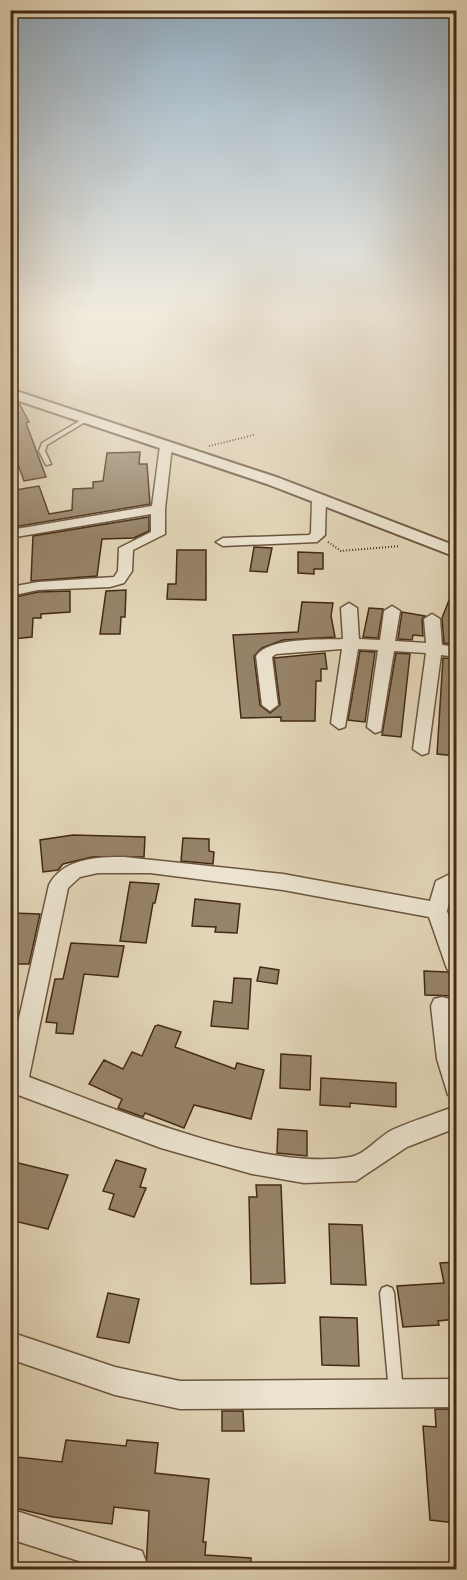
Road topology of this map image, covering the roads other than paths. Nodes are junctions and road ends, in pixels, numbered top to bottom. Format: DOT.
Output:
graph roads {
  1 [pos="10,393"];
  2 [pos="88,418"];
  3 [pos="166,446"];
  4 [pos="48,464"];
  5 [pos="319,499"];
  6 [pos="158,509"];
  7 [pos="10,534"];
  8 [pos="223,542"];
  9 [pos="456,552"];
  10 [pos="10,592"];
  11 [pos="349,608"];
  12 [pos="392,611"];
  13 [pos="432,619"];
  14 [pos="351,643"];
  15 [pos="389,643"];
  16 [pos="434,649"];
  17 [pos="456,652"];
  18 [pos="270,705"];
  19 [pos="339,723"];
  20 [pos="375,727"];
  21 [pos="422,749"];
  22 [pos="456,879"];
  23 [pos="437,911"];
  24 [pos="456,966"];
  25 [pos="442,1006"];
  26 [pos="13,1082"];
  27 [pos="456,1088"];
  28 [pos="456,1117"];
  29 [pos="387,1293"];
  30 [pos="10,1345"];
  31 [pos="456,1393"];
  32 [pos="397,1395"];
  33 [pos="10,1524"];
  34 [pos="131,1562"];
  1 -- 2 [label="street"];
  2 -- 3 [label="street"];
  2 -- 4 [label="lane"];
  3 -- 5 [label="street"];
  3 -- 6 [label="street"];
  5 -- 8 [label="street"];
  5 -- 9 [label="street"];
  6 -- 7 [label="street"];
  6 -- 10 [label="street"];
  11 -- 14 [label="street"];
  12 -- 15 [label="street"];
  13 -- 16 [label="street"];
  14 -- 15 [label="street"];
  14 -- 18 [label="street"];
  14 -- 19 [label="street"];
  15 -- 16 [label="street"];
  15 -- 20 [label="street"];
  16 -- 17 [label="street"];
  16 -- 21 [label="street"];
  22 -- 23 [label="street"];
  23 -- 24 [label="street"];
  23 -- 26 [label="street"];
  25 -- 27 [label="street"];
  26 -- 28 [label="street"];
  29 -- 32 [label="lane"];
  30 -- 32 [label="street"];
  31 -- 32 [label="street"];
  33 -- 34 [label="street"];
}
